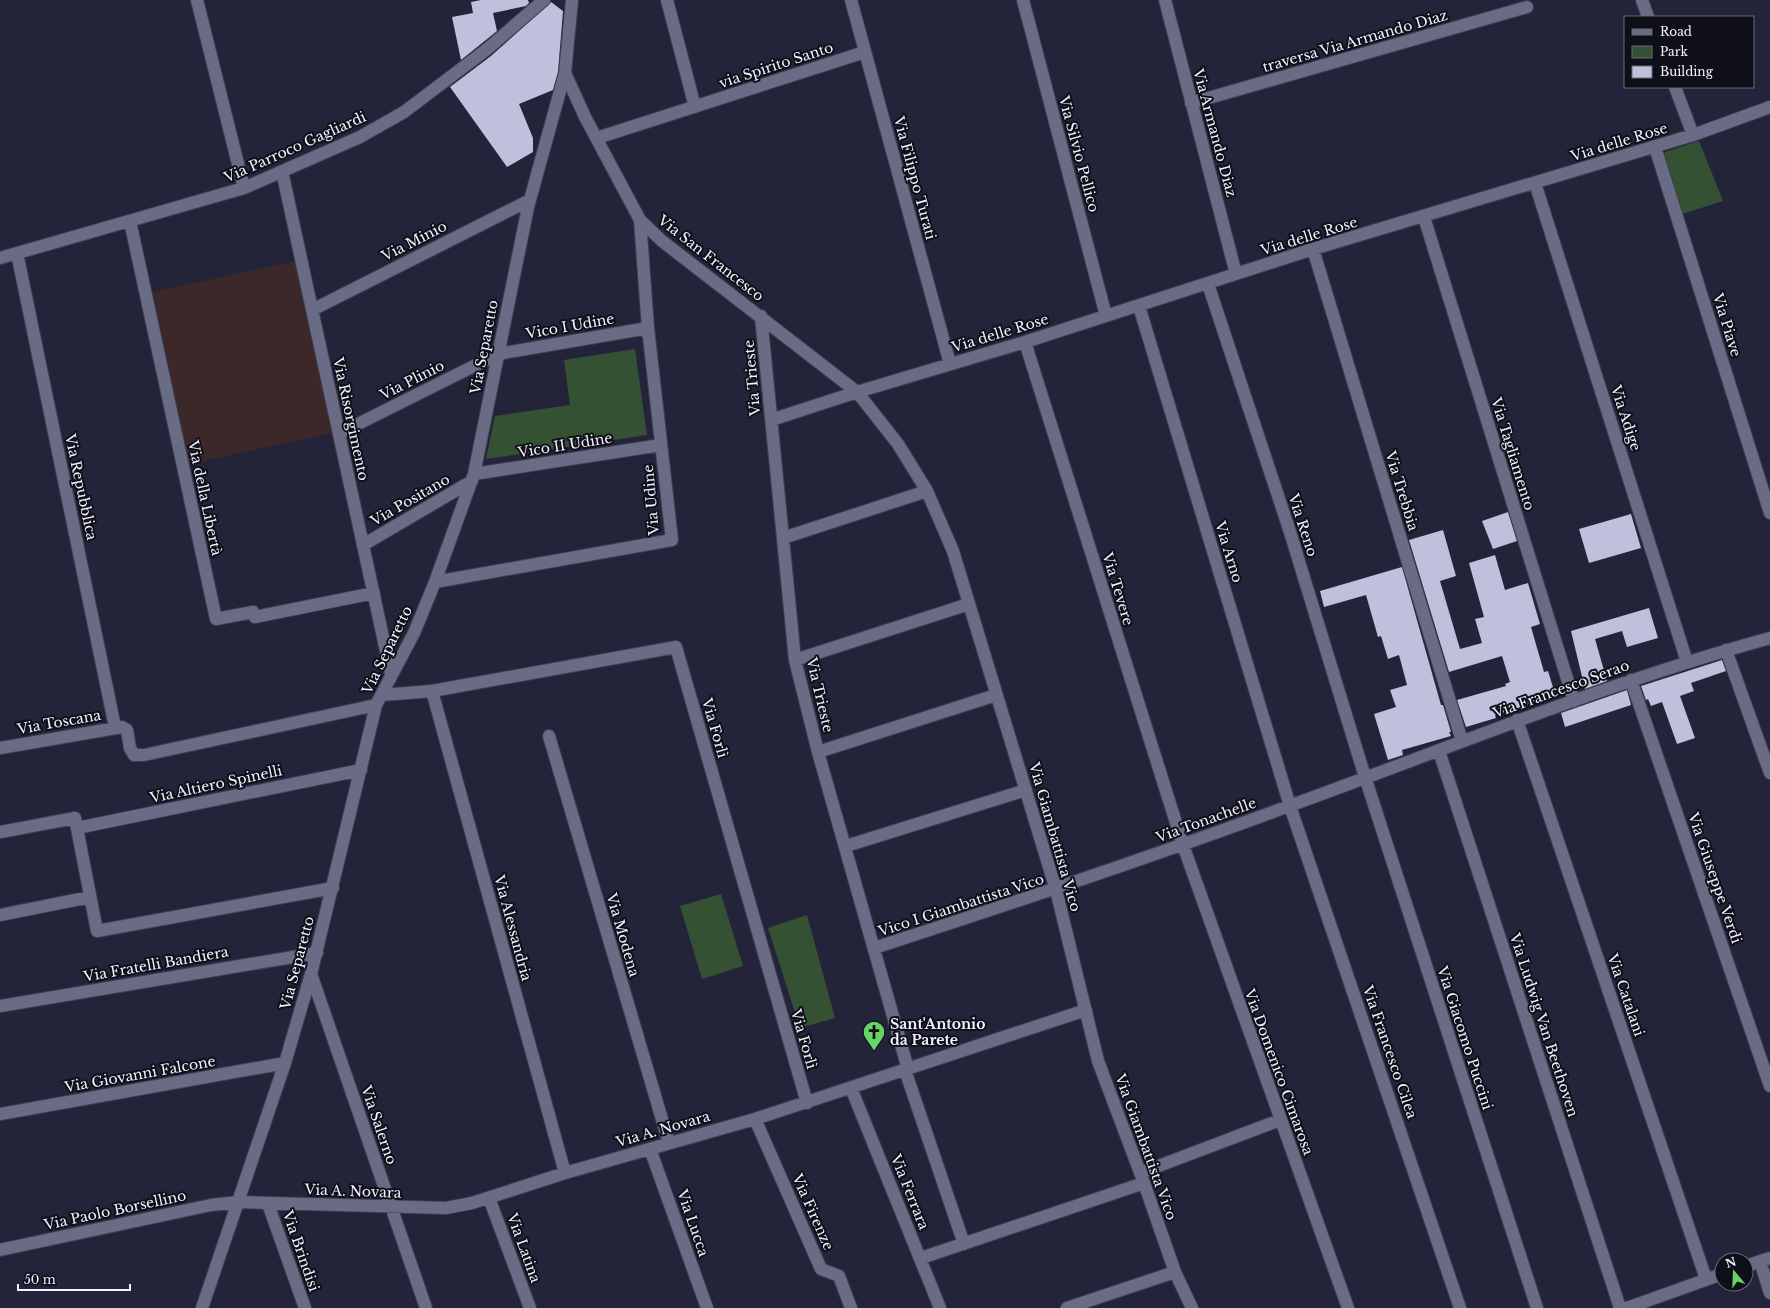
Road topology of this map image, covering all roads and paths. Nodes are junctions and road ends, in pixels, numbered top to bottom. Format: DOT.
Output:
graph roads {
  1 [pos="197,0"];
  2 [pos="544,0"];
  3 [pos="572,0"];
  4 [pos="667,0"];
  5 [pos="851,0"];
  6 [pos="1023,0"];
  7 [pos="1165,0"];
  8 [pos="1642,0"];
  9 [pos="1527,8"];
  10 [pos="1648,16"];
  11 [pos="865,52"];
  12 [pos="565,73"];
  13 [pos="1675,88"];
  14 [pos="1191,103"];
  15 [pos="696,107"];
  16 [pos="1770,108"];
  17 [pos="1693,135"];
  18 [pos="603,136"];
  19 [pos="1655,147"];
  20 [pos="282,172"];
  21 [pos="1535,184"];
  22 [pos="244,188"];
  23 [pos="530,200"];
  24 [pos="1424,216"];
  25 [pos="640,220"];
  26 [pos="130,221"];
  27 [pos="1313,249"];
  28 [pos="18,253"];
  29 [pos="0,258"];
  30 [pos="1236,274"];
  31 [pos="1208,284"];
  32 [pos="1139,306"];
  33 [pos="312,310"];
  34 [pos="761,316"];
  35 [pos="1106,316"];
  36 [pos="648,328"];
  37 [pos="1024,342"];
  38 [pos="498,354"];
  39 [pos="950,364"];
  40 [pos="857,392"];
  41 [pos="771,420"];
  42 [pos="340,433"];
  43 [pos="661,445"];
  44 [pos="473,477"];
  45 [pos="927,491"];
  46 [pos="1770,513"];
  47 [pos="783,538"];
  48 [pos="364,545"];
  49 [pos="435,582"];
  50 [pos="374,593"];
  51 [pos="969,604"];
  52 [pos="1770,638"];
  53 [pos="1726,650"];
  54 [pos="795,660"];
  55 [pos="1687,662"];
  56 [pos="391,674"];
  57 [pos="1631,680"];
  58 [pos="432,691"];
  59 [pos="996,695"];
  60 [pos="379,700"];
  61 [pos="1574,701"];
  62 [pos="1517,720"];
  63 [pos="119,727"];
  64 [pos="549,736"];
  65 [pos="1462,741"];
  66 [pos="0,748"];
  67 [pos="1439,751"];
  68 [pos="818,752"];
  69 [pos="361,770"];
  70 [pos="1770,773"];
  71 [pos="1365,777"];
  72 [pos="1026,790"];
  73 [pos="1290,806"];
  74 [pos="77,828"];
  75 [pos="0,832"];
  76 [pos="1183,845"];
  77 [pos="846,846"];
  78 [pos="332,888"];
  79 [pos="1056,890"];
  80 [pos="90,897"];
  81 [pos="0,915"];
  82 [pos="874,948"];
  83 [pos="317,953"];
  84 [pos="312,974"];
  85 [pos="0,1006"];
  86 [pos="1086,1010"];
  87 [pos="285,1063"];
  88 [pos="907,1069"];
  89 [pos="1770,1086"];
  90 [pos="851,1088"];
  91 [pos="807,1103"];
  92 [pos="0,1114"];
  93 [pos="755,1119"];
  94 [pos="1280,1120"];
  95 [pos="669,1143"];
  96 [pos="650,1149"];
  97 [pos="565,1173"];
  98 [pos="1142,1178"];
  99 [pos="489,1198"];
  100 [pos="238,1202"];
  101 [pos="268,1204"];
  102 [pos="391,1208"];
  103 [pos="964,1244"];
  104 [pos="0,1250"];
  105 [pos="921,1258"];
  106 [pos="1765,1259"];
  107 [pos="1754,1263"];
  108 [pos="1174,1272"];
  109 [pos="1714,1276"];
  110 [pos="1706,1279"];
  111 [pos="1770,1293"];
  112 [pos="202,1308"];
  113 [pos="305,1308"];
  114 [pos="426,1308"];
  115 [pos="530,1308"];
  116 [pos="707,1308"];
  117 [pos="851,1308"];
  118 [pos="940,1308"];
  119 [pos="1067,1308"];
  120 [pos="1192,1308"];
  121 [pos="1348,1308"];
  122 [pos="1460,1308"];
  123 [pos="1537,1308"];
  124 [pos="1620,1308"];
  125 [pos="1627,1308"];
  1 -- 22 [label="street"];
  2 -- 20 [label="street, Via Parroco Gagliardi"];
  3 -- 12 [label="street, Via Separetto"];
  4 -- 15 [label="street"];
  5 -- 11 [label="street, Via Filippo Turati"];
  6 -- 35 [label="street, Via Silvio Pellico"];
  7 -- 14 [label="street, Via Armando Diaz"];
  8 -- 10 [label="street"];
  9 -- 14 [label="street, traversa Via Armando Diaz"];
  11 -- 15 [label="street, via Spirito Santo"];
  11 -- 39 [label="street, Via Filippo Turati"];
  12 -- 23 [label="street, Via Separetto"];
  12 -- 25 [label="street, Via San Francesco"];
  13 -- 17 [label="street"];
  14 -- 30 [label="street, Via Armando Diaz"];
  15 -- 18 [label="street, via Spirito Santo"];
  16 -- 17 [label="street, Via delle Rose"];
  17 -- 19 [label="street, Via delle Rose"];
  19 -- 21 [label="street, Via delle Rose"];
  19 -- 46 [label="street, Via Piave"];
  20 -- 22 [label="street, Via Parroco Gagliardi"];
  20 -- 33 [label="street, Via Risorgimento"];
  21 -- 24 [label="street, Via delle Rose"];
  21 -- 55 [label="street, Via Adige"];
  22 -- 26 [label="street, Via Parroco Gagliardi"];
  23 -- 33 [label="street, Via Minio"];
  23 -- 38 [label="street, Via Separetto"];
  24 -- 27 [label="street, Via delle Rose"];
  24 -- 61 [label="street, Via Tagliamento"];
  25 -- 34 [label="street, Via San Francesco"];
  25 -- 36 [label="street, Via Udine"];
  26 -- 28 [label="street, Via Parroco Gagliardi"];
  26 -- 50 [label="street, Via della Libertà"];
  27 -- 30 [label="street, Via delle Rose"];
  27 -- 65 [label="street, Via Trebbia"];
  28 -- 29 [label="street, Via Parroco Gagliardi"];
  28 -- 63 [label="street, Via Repubblica"];
  30 -- 31 [label="street, Via delle Rose"];
  31 -- 32 [label="street, Via delle Rose"];
  31 -- 71 [label="street, Via Reno"];
  32 -- 35 [label="street, Via delle Rose"];
  32 -- 73 [label="street, Via Arno"];
  33 -- 42 [label="street, Via Risorgimento"];
  34 -- 40 [label="street, Via San Francesco"];
  34 -- 41 [label="street, Via Trieste"];
  35 -- 37 [label="street, Via delle Rose"];
  36 -- 38 [label="street, Vico I Udine"];
  36 -- 43 [label="street, Via Udine"];
  37 -- 39 [label="street, Via delle Rose"];
  37 -- 76 [label="street, Via Tevere"];
  38 -- 42 [label="street, Via Plinio"];
  38 -- 44 [label="street, Via Separetto"];
  39 -- 40 [label="street, Via delle Rose"];
  40 -- 41 [label="street, Via delle Rose"];
  40 -- 45 [label="street, Via Giambattista Vico"];
  41 -- 47 [label="street, Via Trieste"];
  42 -- 48 [label="street, Via Risorgimento"];
  43 -- 44 [label="street, Vico II Udine"];
  43 -- 49 [label="street, Via Udine"];
  44 -- 48 [label="street, Via Positano"];
  44 -- 49 [label="street, Via Separetto"];
  45 -- 47 [label="street"];
  45 -- 51 [label="street, Via Giambattista Vico"];
  47 -- 54 [label="street, Via Trieste"];
  48 -- 50 [label="street, Via Risorgimento"];
  49 -- 56 [label="street, Via Separetto"];
  50 -- 56 [label="street, Via Risorgimento"];
  51 -- 54 [label="street"];
  51 -- 59 [label="street, Via Giambattista Vico"];
  52 -- 53 [label="street, Via Francesco Serao"];
  53 -- 55 [label="street, Via Francesco Serao"];
  53 -- 70 [label="street"];
  54 -- 68 [label="street, Via Trieste"];
  55 -- 57 [label="street, Via Francesco Serao"];
  56 -- 60 [label="street, Via Separetto"];
  57 -- 61 [label="street, Via Francesco Serao"];
  57 -- 89 [label="street, Via Giuseppe Verdi"];
  58 -- 60 [label="street, Via Forlì"];
  58 -- 91 [label="street, Via Forlì"];
  58 -- 97 [label="street, Via Alessandria"];
  59 -- 68 [label="street"];
  59 -- 72 [label="street, Via Giambattista Vico"];
  60 -- 63 [label="street, Via Repubblica"];
  60 -- 69 [label="street, Via Separetto"];
  61 -- 62 [label="street, Via Francesco Serao"];
  62 -- 65 [label="street, Via Francesco Serao"];
  62 -- 110 [label="street, Via Catalani"];
  63 -- 66 [label="street, Via Toscana"];
  64 -- 95 [label="street, Via Modena"];
  65 -- 67 [label="street, Via Francesco Serao"];
  67 -- 71 [label="street, Via Francesco Serao"];
  67 -- 124 [label="street, Via Ludwig Van Beethoven"];
  68 -- 77 [label="street, Via Trieste"];
  69 -- 74 [label="street, Via Altiero Spinelli"];
  69 -- 78 [label="street, Via Separetto"];
  71 -- 73 [label="street, Via Tonachelle"];
  71 -- 123 [label="street, Via Giacomo Puccini"];
  72 -- 77 [label="street"];
  72 -- 79 [label="street, Via Giambattista Vico"];
  73 -- 76 [label="street, Via Tonachelle"];
  73 -- 122 [label="street, Via Francesco Cilea"];
  74 -- 75 [label="street"];
  74 -- 80 [label="street"];
  76 -- 79 [label="street, Via Tonachelle"];
  76 -- 94 [label="street, Via Domenico Cimarosa"];
  77 -- 82 [label="street, Via Trieste"];
  78 -- 80 [label="street"];
  78 -- 83 [label="street, Via Separetto"];
  79 -- 82 [label="street, Vico I Giambattista Vico"];
  79 -- 86 [label="street, Via Giambattista Vico"];
  80 -- 81 [label="street"];
  82 -- 88 [label="street, Via Trieste"];
  83 -- 84 [label="street, Via Separetto"];
  83 -- 85 [label="street, Via Fratelli Bandiera"];
  84 -- 87 [label="street, Via Separetto"];
  84 -- 102 [label="street, Via Salerno"];
  86 -- 88 [label="street, Via A. Novara"];
  86 -- 98 [label="street, Via Giambattista Vico"];
  87 -- 92 [label="street, Via Giovanni Falcone"];
  87 -- 100 [label="street, Via Separetto"];
  88 -- 90 [label="street, Via A. Novara"];
  88 -- 103 [label="street, Via Trieste"];
  90 -- 91 [label="street, Via A. Novara"];
  90 -- 105 [label="street, Via Ferrara"];
  91 -- 93 [label="street, Via A. Novara"];
  93 -- 95 [label="street, Via A. Novara"];
  93 -- 117 [label="street, Via Firenze"];
  94 -- 98 [label="street"];
  94 -- 121 [label="street, Via Domenico Cimarosa"];
  95 -- 96 [label="street, Via A. Novara"];
  96 -- 97 [label="street, Via A. Novara"];
  96 -- 116 [label="street, Via Lucca"];
  97 -- 99 [label="street, Via A. Novara"];
  98 -- 103 [label="street"];
  98 -- 108 [label="street, Via Giambattista Vico"];
  99 -- 102 [label="street, Via A. Novara"];
  99 -- 115 [label="street, Via Latina"];
  100 -- 101 [label="street, Via A. Novara"];
  100 -- 104 [label="street, Via Paolo Borsellino"];
  100 -- 112 [label="street, Via Separetto"];
  101 -- 102 [label="street, Via A. Novara"];
  101 -- 113 [label="street, Via Brindisi"];
  102 -- 114 [label="street, Via Salerno"];
  103 -- 105 [label="street"];
  105 -- 118 [label="street, Via Ferrara"];
  106 -- 107 [label="street"];
  106 -- 111 [label="street"];
  108 -- 119 [label="street"];
  108 -- 120 [label="street, Via Giambattista Vico"];
  109 -- 110 [label="street"];
  110 -- 125 [label="street"];
}
